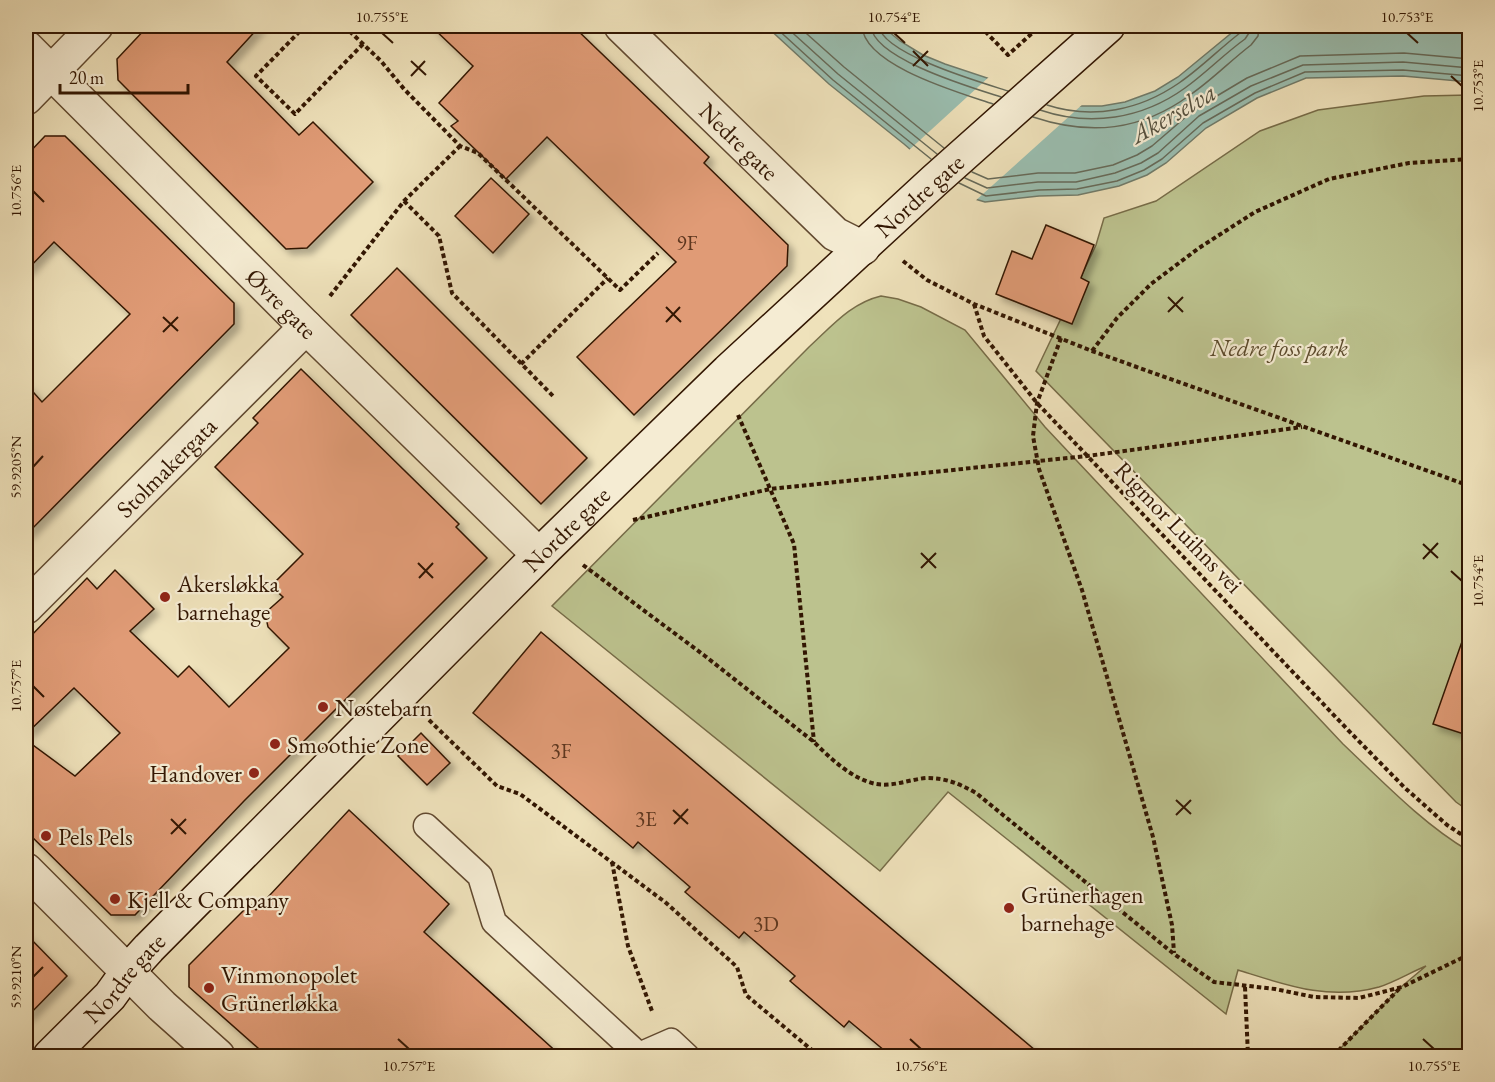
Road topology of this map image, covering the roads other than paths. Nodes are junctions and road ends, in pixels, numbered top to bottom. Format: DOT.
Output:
graph roads {
  1 [pos="96,26"];
  2 [pos="621,26"];
  3 [pos="1107,26"];
  4 [pos="26,46"];
  5 [pos="50,73"];
  6 [pos="26,98"];
  7 [pos="869,242"];
  8 [pos="306,327"];
  9 [pos="539,555"];
  10 [pos="26,607"];
  11 [pos="426,826"];
  12 [pos="26,870"];
  13 [pos="128,971"];
  14 [pos="679,1049"];
  15 [pos="50,1056"];
  16 [pos="218,1056"];
  1 -- 5 [label="street"];
  2 -- 7 [label="street, Nedre gate"];
  3 -- 7 [label="street, Nordre gate"];
  4 -- 5 [label="street, Øvre gate"];
  5 -- 6 [label="street"];
  5 -- 8 [label="street, Øvre gate"];
  7 -- 9 [label="street, Nordre gate"];
  8 -- 9 [label="street, Øvre gate"];
  8 -- 10 [label="street, Stolmakergata"];
  9 -- 13 [label="street, Nordre gate"];
  11 -- 14 [label="lane"];
  12 -- 13 [label="street"];
  13 -- 15 [label="street, Nordre gate"];
  13 -- 16 [label="street"];
}
